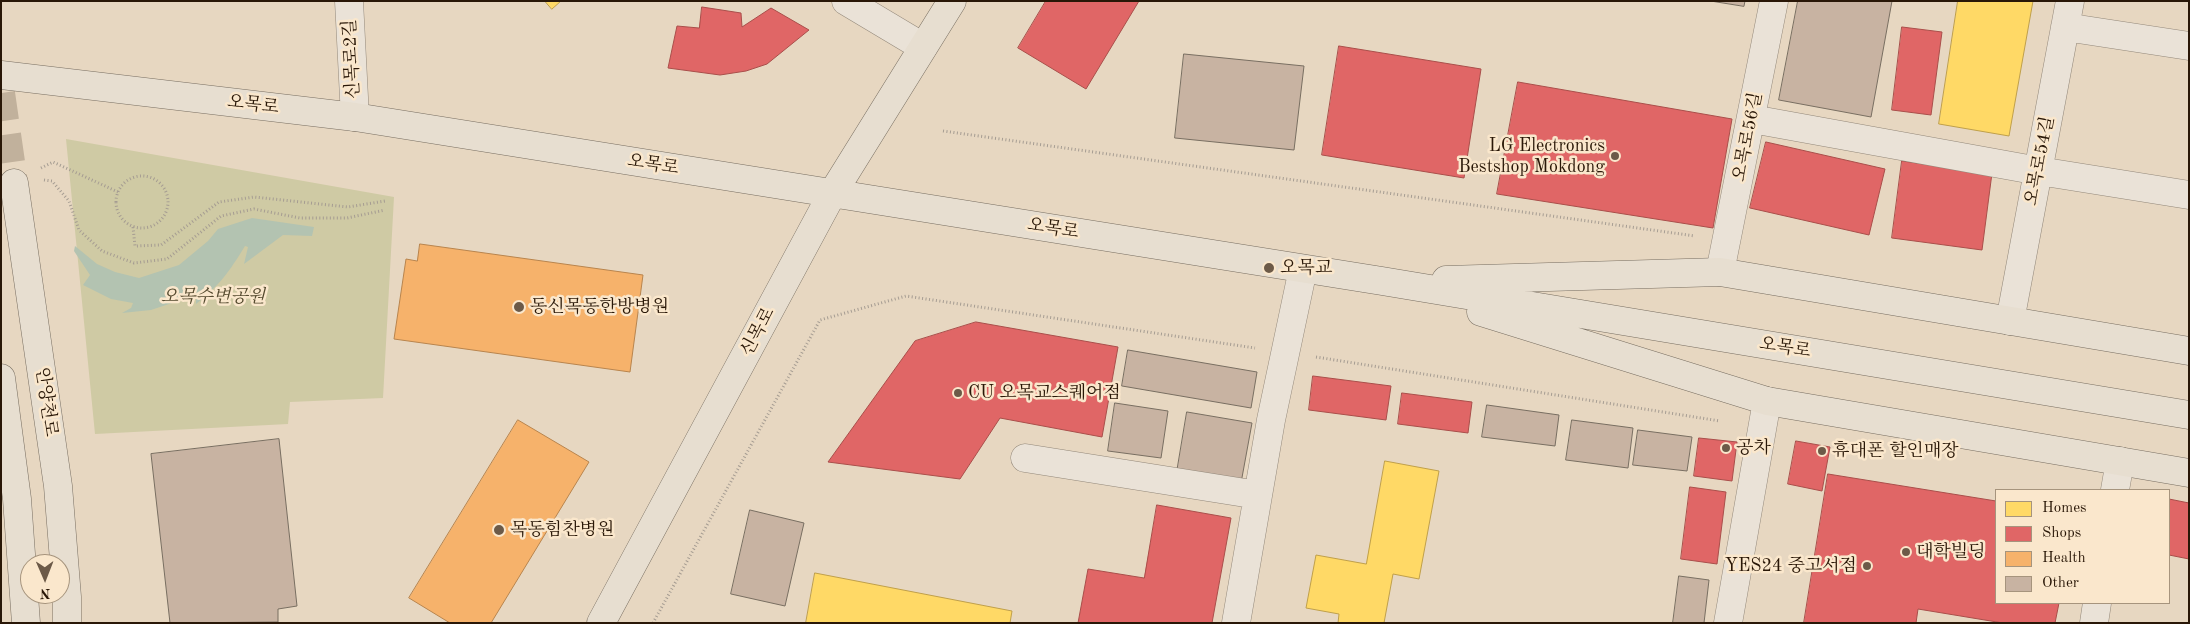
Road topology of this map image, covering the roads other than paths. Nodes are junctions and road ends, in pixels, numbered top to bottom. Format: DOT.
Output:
graph roads {
  1 [pos="349,1"];
  2 [pos="846,1"];
  3 [pos="952,1"];
  4 [pos="1774,1"];
  5 [pos="2067,14"];
  6 [pos="2189,46"];
  7 [pos="923,47"];
  8 [pos="1,75"];
  9 [pos="355,117"];
  10 [pos="1752,119"];
  11 [pos="2038,171"];
  12 [pos="14,183"];
  13 [pos="832,194"];
  14 [pos="2189,195"];
  15 [pos="1303,269"];
  16 [pos="1720,272"];
  17 [pos="1382,281"];
  18 [pos="2010,321"];
  19 [pos="2189,351"];
  20 [pos="1,378"];
  21 [pos="1767,401"];
  22 [pos="2189,415"];
  23 [pos="1025,458"];
  24 [pos="2120,461"];
  25 [pos="2189,472"];
  26 [pos="2115,489"];
  27 [pos="1258,495"];
  28 [pos="2097,604"];
  29 [pos="26,623"];
  30 [pos="67,623"];
  31 [pos="601,623"];
  32 [pos="1236,623"];
  33 [pos="1728,623"];
  34 [pos="2094,623"];
  1 -- 9 [label="street, 신목로2길"];
  2 -- 7 [label="street"];
  3 -- 7 [label="main road, 신목로"];
  4 -- 10 [label="street, 오목로56길"];
  5 -- 6 [label="street"];
  5 -- 11 [label="street, 오목로54길"];
  7 -- 13 [label="main road, 신목로"];
  8 -- 9 [label="main road, 오목로"];
  9 -- 13 [label="main road, 오목로"];
  10 -- 11 [label="street"];
  10 -- 16 [label="street, 오목로56길"];
  11 -- 14 [label="street"];
  11 -- 18 [label="street, 오목로54길"];
  12 -- 30 [label="main road, 안양천로"];
  13 -- 15 [label="main road, 오목로"];
  13 -- 31 [label="main road, 신목로"];
  15 -- 17 [label="main road, 오목로"];
  15 -- 27 [label="street"];
  16 -- 17 [label="main road, 오목로"];
  16 -- 18 [label="main road, 오목로"];
  17 -- 21 [label="main road, 오목로"];
  17 -- 22 [label="main road, 오목로"];
  18 -- 19 [label="main road, 오목로"];
  20 -- 29 [label="main road"];
  21 -- 24 [label="main road, 오목로"];
  21 -- 33 [label="street"];
  23 -- 27 [label="street"];
  24 -- 25 [label="main road, 오목로"];
  24 -- 26 [label="street"];
  27 -- 32 [label="street"];
  28 -- 34 [label="street"];
}
